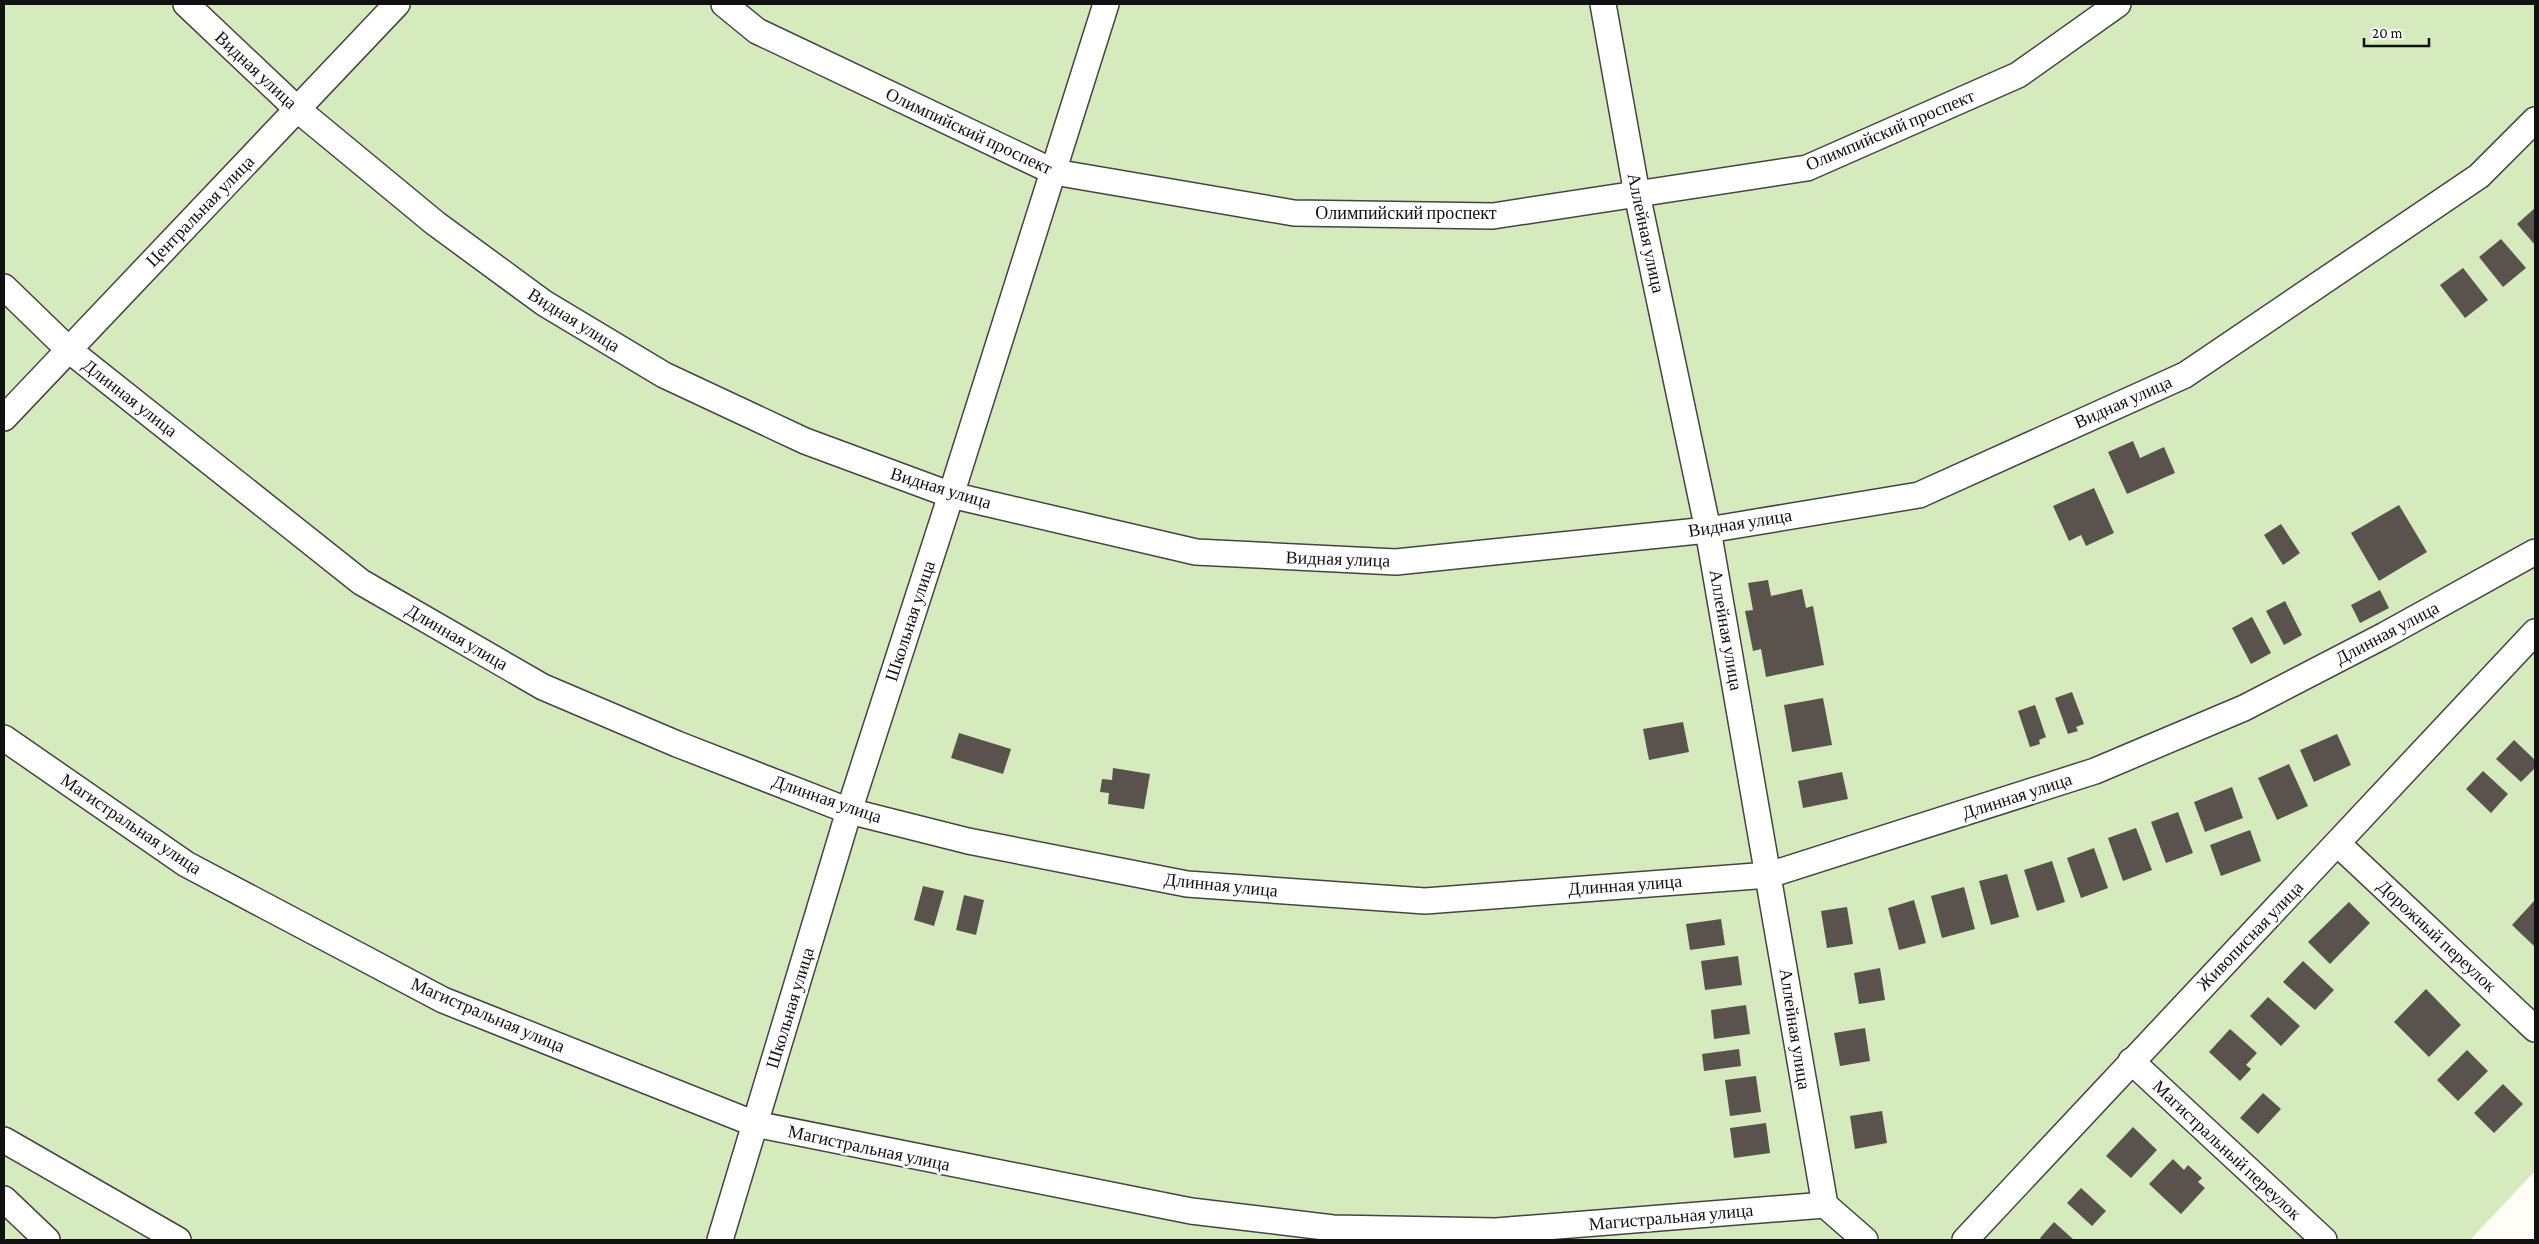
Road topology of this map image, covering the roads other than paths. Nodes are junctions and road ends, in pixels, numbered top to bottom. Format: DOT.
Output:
graph roads {
  1 [pos="186,4"];
  2 [pos="397,4"];
  3 [pos="724,4"];
  4 [pos="1106,4"];
  5 [pos="1603,4"];
  6 [pos="2118,4"];
  7 [pos="297,109"];
  8 [pos="2535,120"];
  9 [pos="1054,172"];
  10 [pos="1637,194"];
  11 [pos="4,287"];
  12 [pos="69,350"];
  13 [pos="4,418"];
  14 [pos="951,495"];
  15 [pos="1708,530"];
  16 [pos="2535,552"];
  17 [pos="2535,632"];
  18 [pos="4,738"];
  19 [pos="848,810"];
  20 [pos="2338,844"];
  21 [pos="1769,874"];
  22 [pos="2535,1028"];
  23 [pos="2131,1061"];
  24 [pos="755,1124"];
  25 [pos="4,1140"];
  26 [pos="4,1199"];
  27 [pos="1824,1205"];
  28 [pos="47,1240"];
  29 [pos="178,1240"];
  30 [pos="720,1240"];
  31 [pos="1866,1240"];
  32 [pos="1965,1240"];
  33 [pos="2324,1240"];
  1 -- 7 [label="street, Видная улица"];
  2 -- 7 [label="street, Центральная улица"];
  3 -- 9 [label="street, Олимпийский проспект"];
  4 -- 9 [label="street, Школьная улица"];
  5 -- 10 [label="street, Аллейная улица"];
  6 -- 10 [label="street, Олимпийский проспект"];
  7 -- 12 [label="street, Центральная улица"];
  7 -- 14 [label="street, Видная улица"];
  8 -- 15 [label="street, Видная улица"];
  9 -- 10 [label="street, Олимпийский проспект"];
  9 -- 14 [label="street, Школьная улица"];
  10 -- 15 [label="street, Аллейная улица"];
  11 -- 12 [label="street, Длинная улица"];
  12 -- 13 [label="street, Центральная улица"];
  12 -- 19 [label="street, Длинная улица"];
  14 -- 15 [label="street, Видная улица"];
  14 -- 19 [label="street, Школьная улица"];
  15 -- 21 [label="street, Аллейная улица"];
  16 -- 21 [label="street, Длинная улица"];
  17 -- 20 [label="street, Живописная улица"];
  18 -- 24 [label="street, Магистральная улица"];
  19 -- 21 [label="street, Длинная улица"];
  19 -- 24 [label="street, Школьная улица"];
  20 -- 22 [label="street, Дорожный переулок"];
  20 -- 23 [label="street, Живописная улица"];
  21 -- 27 [label="street, Аллейная улица"];
  23 -- 32 [label="street, Живописная улица"];
  23 -- 33 [label="street, Магистральный переулок"];
  24 -- 27 [label="street, Магистральная улица"];
  24 -- 30 [label="street, Школьная улица"];
  25 -- 29 [label="street"];
  26 -- 28 [label="street"];
  27 -- 31 [label="street"];
}
